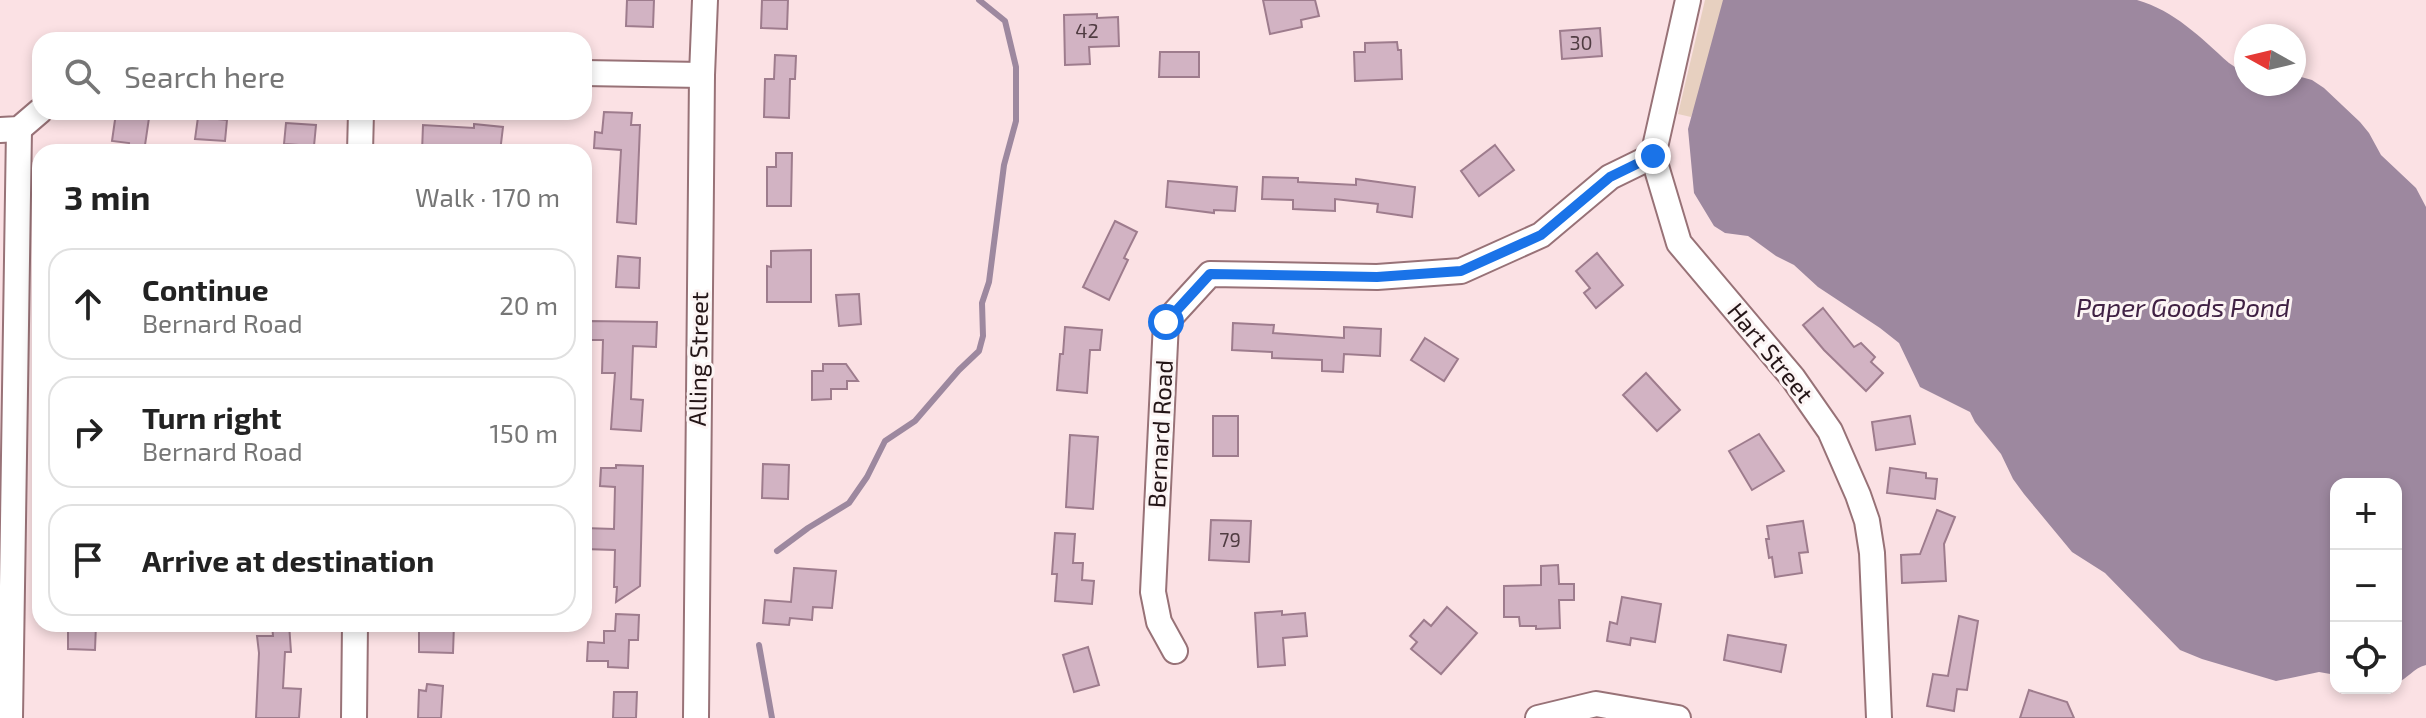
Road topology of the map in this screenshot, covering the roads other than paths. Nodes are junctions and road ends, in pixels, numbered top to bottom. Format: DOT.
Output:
graph roads {
  1 [pos="705,0"];
  2 [pos="1688,0"];
  3 [pos="592,73"];
  4 [pos="702,75"];
  5 [pos="32,116"];
  6 [pos="361,120"];
  7 [pos="10,129"];
  8 [pos="360,144"];
  9 [pos="1653,156"];
  10 [pos="355,632"];
  11 [pos="1175,651"];
  12 [pos="10,718"];
  13 [pos="354,718"];
  14 [pos="696,718"];
  15 [pos="1538,718"];
  16 [pos="1678,718"];
  17 [pos="1879,718"];
  1 -- 4 [label="street, Alling Street"];
  2 -- 9 [label="street, Hart Street"];
  3 -- 4 [label="street"];
  4 -- 14 [label="street, Alling Street"];
  5 -- 7 [label="street"];
  6 -- 8 [label="street"];
  7 -- 12 [label="street"];
  9 -- 11 [label="street, Bernard Road"];
  9 -- 17 [label="street, Hart Street"];
  10 -- 13 [label="street"];
  15 -- 16 [label="street"];
}
